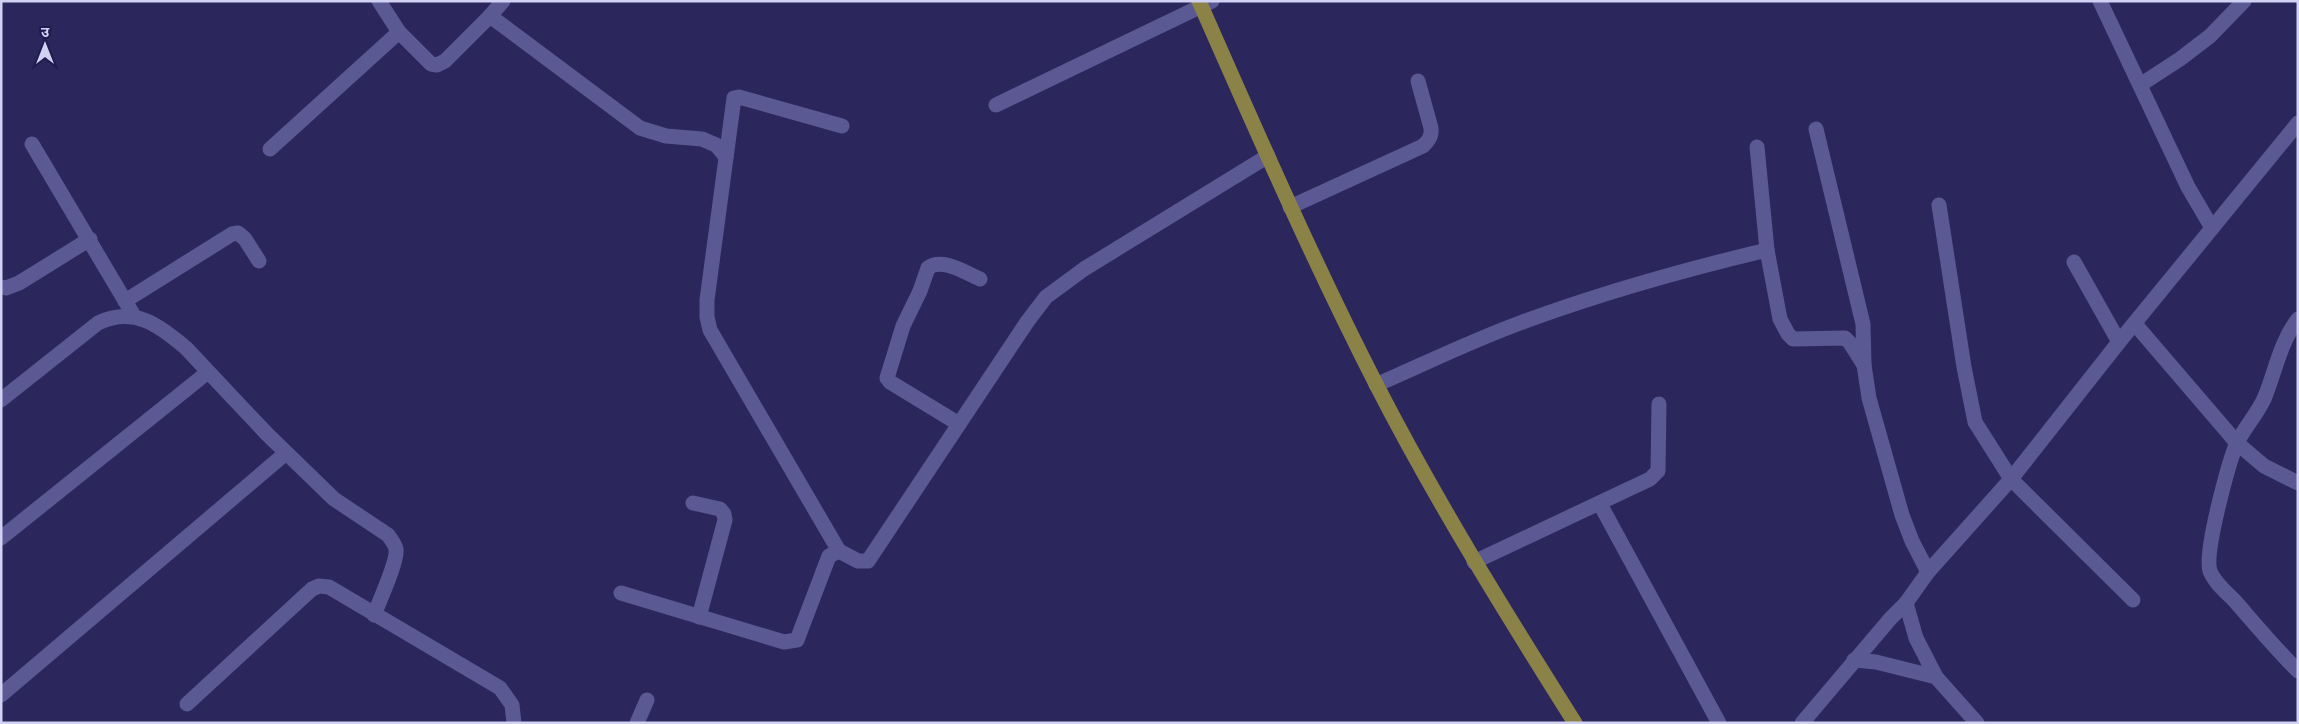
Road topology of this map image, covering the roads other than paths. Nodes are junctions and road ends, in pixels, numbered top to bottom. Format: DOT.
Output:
graph roads {
  1 [pos="378,1"];
  2 [pos="503,1"];
  3 [pos="2100,1"];
  4 [pos="2244,1"];
  5 [pos="1204,3"];
  6 [pos="490,16"];
  7 [pos="399,32"];
  8 [pos="1418,82"];
  9 [pos="2140,85"];
  10 [pos="996,105"];
  11 [pos="2298,123"];
  12 [pos="842,126"];
  13 [pos="1816,129"];
  14 [pos="32,144"];
  15 [pos="1757,147"];
  16 [pos="270,149"];
  17 [pos="1268,156"];
  18 [pos="726,157"];
  19 [pos="1938,205"];
  20 [pos="1290,206"];
  21 [pos="2212,228"];
  22 [pos="90,239"];
  23 [pos="1767,250"];
  24 [pos="259,261"];
  25 [pos="2074,262"];
  26 [pos="980,279"];
  27 [pos="1,287"];
  28 [pos="125,301"];
  29 [pos="134,316"];
  30 [pos="2298,319"];
  31 [pos="2135,324"];
  32 [pos="2119,342"];
  33 [pos="1864,365"];
  34 [pos="208,372"];
  35 [pos="1376,385"];
  36 [pos="1,400"];
  37 [pos="1658,404"];
  38 [pos="960,424"];
  39 [pos="2237,443"];
  40 [pos="286,453"];
  41 [pos="2011,479"];
  42 [pos="2298,483"];
  43 [pos="694,503"];
  44 [pos="1600,504"];
  45 [pos="1,538"];
  46 [pos="838,551"];
  47 [pos="1474,562"];
  48 [pos="1928,572"];
  49 [pos="621,593"];
  50 [pos="2134,600"];
  51 [pos="1906,602"];
  52 [pos="374,614"];
  53 [pos="699,616"];
  54 [pos="1854,660"];
  55 [pos="2298,671"];
  56 [pos="1936,678"];
  57 [pos="1,696"];
  58 [pos="647,700"];
  59 [pos="187,704"];
  60 [pos="514,723"];
  61 [pos="637,723"];
  62 [pos="1575,723"];
  63 [pos="1719,723"];
  64 [pos="1802,723"];
  65 [pos="1978,723"];
  1 -- 7 [label="street"];
  2 -- 6 [label="street"];
  3 -- 9 [label="street"];
  4 -- 9 [label="street"];
  5 -- 10 [label="street"];
  5 -- 17 [label="main road"];
  6 -- 7 [label="street"];
  6 -- 18 [label="street"];
  7 -- 16 [label="street"];
  8 -- 20 [label="street"];
  9 -- 21 [label="street"];
  11 -- 21 [label="street"];
  12 -- 18 [label="street"];
  13 -- 33 [label="street"];
  14 -- 22 [label="street"];
  15 -- 23 [label="street"];
  17 -- 20 [label="main road"];
  17 -- 38 [label="street"];
  18 -- 46 [label="street"];
  19 -- 41 [label="street"];
  20 -- 35 [label="main road"];
  21 -- 31 [label="street"];
  22 -- 27 [label="street"];
  22 -- 28 [label="street"];
  23 -- 33 [label="street"];
  23 -- 35 [label="street"];
  24 -- 28 [label="street"];
  25 -- 32 [label="street"];
  26 -- 38 [label="street"];
  28 -- 29 [label="street"];
  29 -- 34 [label="street"];
  29 -- 36 [label="street"];
  30 -- 39 [label="street"];
  31 -- 32 [label="street"];
  31 -- 39 [label="street"];
  32 -- 41 [label="street"];
  33 -- 48 [label="street"];
  34 -- 40 [label="street"];
  34 -- 45 [label="street"];
  35 -- 47 [label="main road"];
  37 -- 44 [label="street"];
  38 -- 46 [label="street"];
  39 -- 42 [label="street"];
  39 -- 55 [label="street"];
  40 -- 52 [label="street"];
  40 -- 57 [label="street"];
  41 -- 48 [label="street"];
  41 -- 50 [label="street"];
  43 -- 53 [label="street"];
  44 -- 47 [label="street"];
  44 -- 63 [label="street"];
  46 -- 53 [label="street"];
  47 -- 62 [label="main road"];
  48 -- 51 [label="street"];
  49 -- 53 [label="street"];
  51 -- 54 [label="street"];
  51 -- 56 [label="street"];
  52 -- 59 [label="street"];
  52 -- 60 [label="street"];
  54 -- 56 [label="street"];
  54 -- 64 [label="street"];
  56 -- 65 [label="street"];
  58 -- 61 [label="street"];
}
